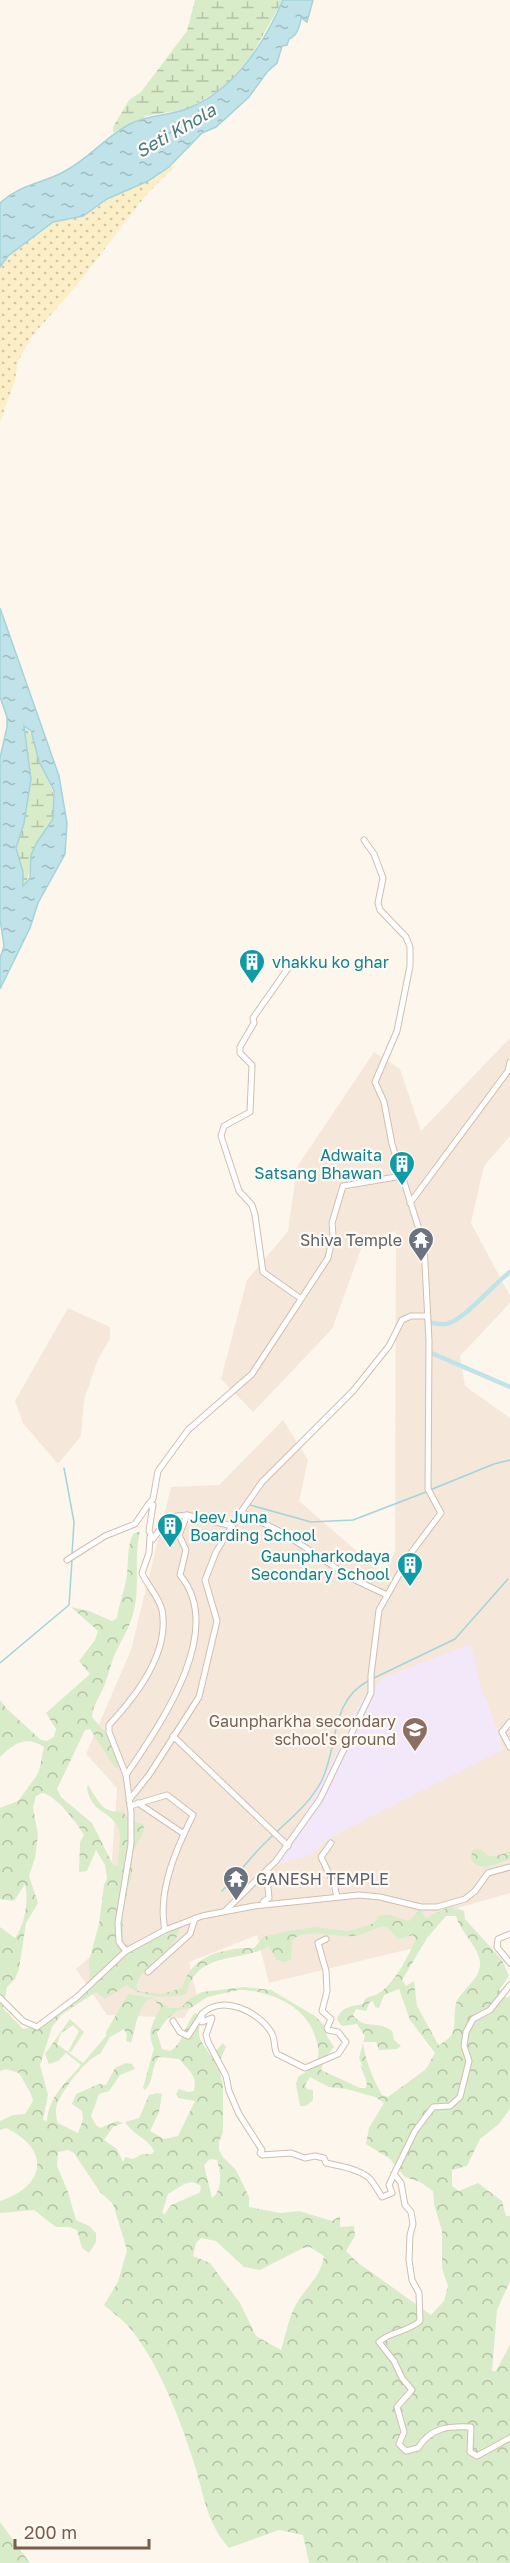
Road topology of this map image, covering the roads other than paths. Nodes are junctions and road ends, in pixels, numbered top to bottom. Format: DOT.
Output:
graph roads {
  1 [pos="364,840"];
  2 [pos="291,964"];
  3 [pos="510,1062"];
  4 [pos="402,1176"];
  5 [pos="410,1203"];
  6 [pos="300,1298"];
  7 [pos="426,1316"];
  8 [pos="148,1505"];
  9 [pos="241,1512"];
  10 [pos="187,1515"];
  11 [pos="232,1526"];
  12 [pos="150,1537"];
  13 [pos="67,1560"];
  14 [pos="387,1595"];
  15 [pos="510,1722"];
  16 [pos="173,1736"];
  17 [pos="510,1747"];
  18 [pos="126,1775"];
  19 [pos="130,1803"];
  20 [pos="138,1803"];
  21 [pos="184,1833"];
  22 [pos="331,1843"];
  23 [pos="288,1846"];
  24 [pos="510,1867"];
  25 [pos="269,1873"];
  26 [pos="337,1897"];
  27 [pos="262,1905"];
  28 [pos="225,1911"];
  29 [pos="195,1918"];
  30 [pos="165,1930"];
  31 [pos="510,1934"];
  32 [pos="326,1939"];
  33 [pos="126,1951"];
  34 [pos="510,1963"];
  35 [pos="148,1972"];
  36 [pos="510,1985"];
  37 [pos="0,1998"];
  38 [pos="202,2014"];
  39 [pos="173,2021"];
  40 [pos="394,2174"];
  41 [pos="510,2438"];
  1 -- 4 [label="street"];
  2 -- 6 [label="street"];
  3 -- 5 [label="street"];
  4 -- 5 [label="street"];
  4 -- 6 [label="street"];
  5 -- 7 [label="street"];
  6 -- 8 [label="street"];
  7 -- 9 [label="street"];
  7 -- 14 [label="street"];
  8 -- 12 [label="street"];
  8 -- 13 [label="street"];
  9 -- 11 [label="street"];
  9 -- 14 [label="street"];
  10 -- 11 [label="street"];
  10 -- 12 [label="street"];
  10 -- 18 [label="street"];
  11 -- 16 [label="street"];
  12 -- 18 [label="street"];
  14 -- 23 [label="street"];
  15 -- 17 [label="street"];
  16 -- 19 [label="street"];
  16 -- 23 [label="street"];
  18 -- 19 [label="street"];
  19 -- 20 [label="street"];
  19 -- 33 [label="street"];
  20 -- 21 [label="street"];
  20 -- 21 [label="street"];
  21 -- 30 [label="street"];
  22 -- 26 [label="street"];
  23 -- 28 [label="street"];
  24 -- 26 [label="street"];
  25 -- 27 [label="street"];
  26 -- 27 [label="street"];
  27 -- 28 [label="street"];
  28 -- 29 [label="street"];
  29 -- 30 [label="street"];
  29 -- 35 [label="street"];
  30 -- 33 [label="street"];
  31 -- 34 [label="street"];
  32 -- 38 [label="street"];
  33 -- 37 [label="street"];
  36 -- 40 [label="street"];
  38 -- 39 [label="street"];
  38 -- 40 [label="street"];
  40 -- 41 [label="street"];
}
